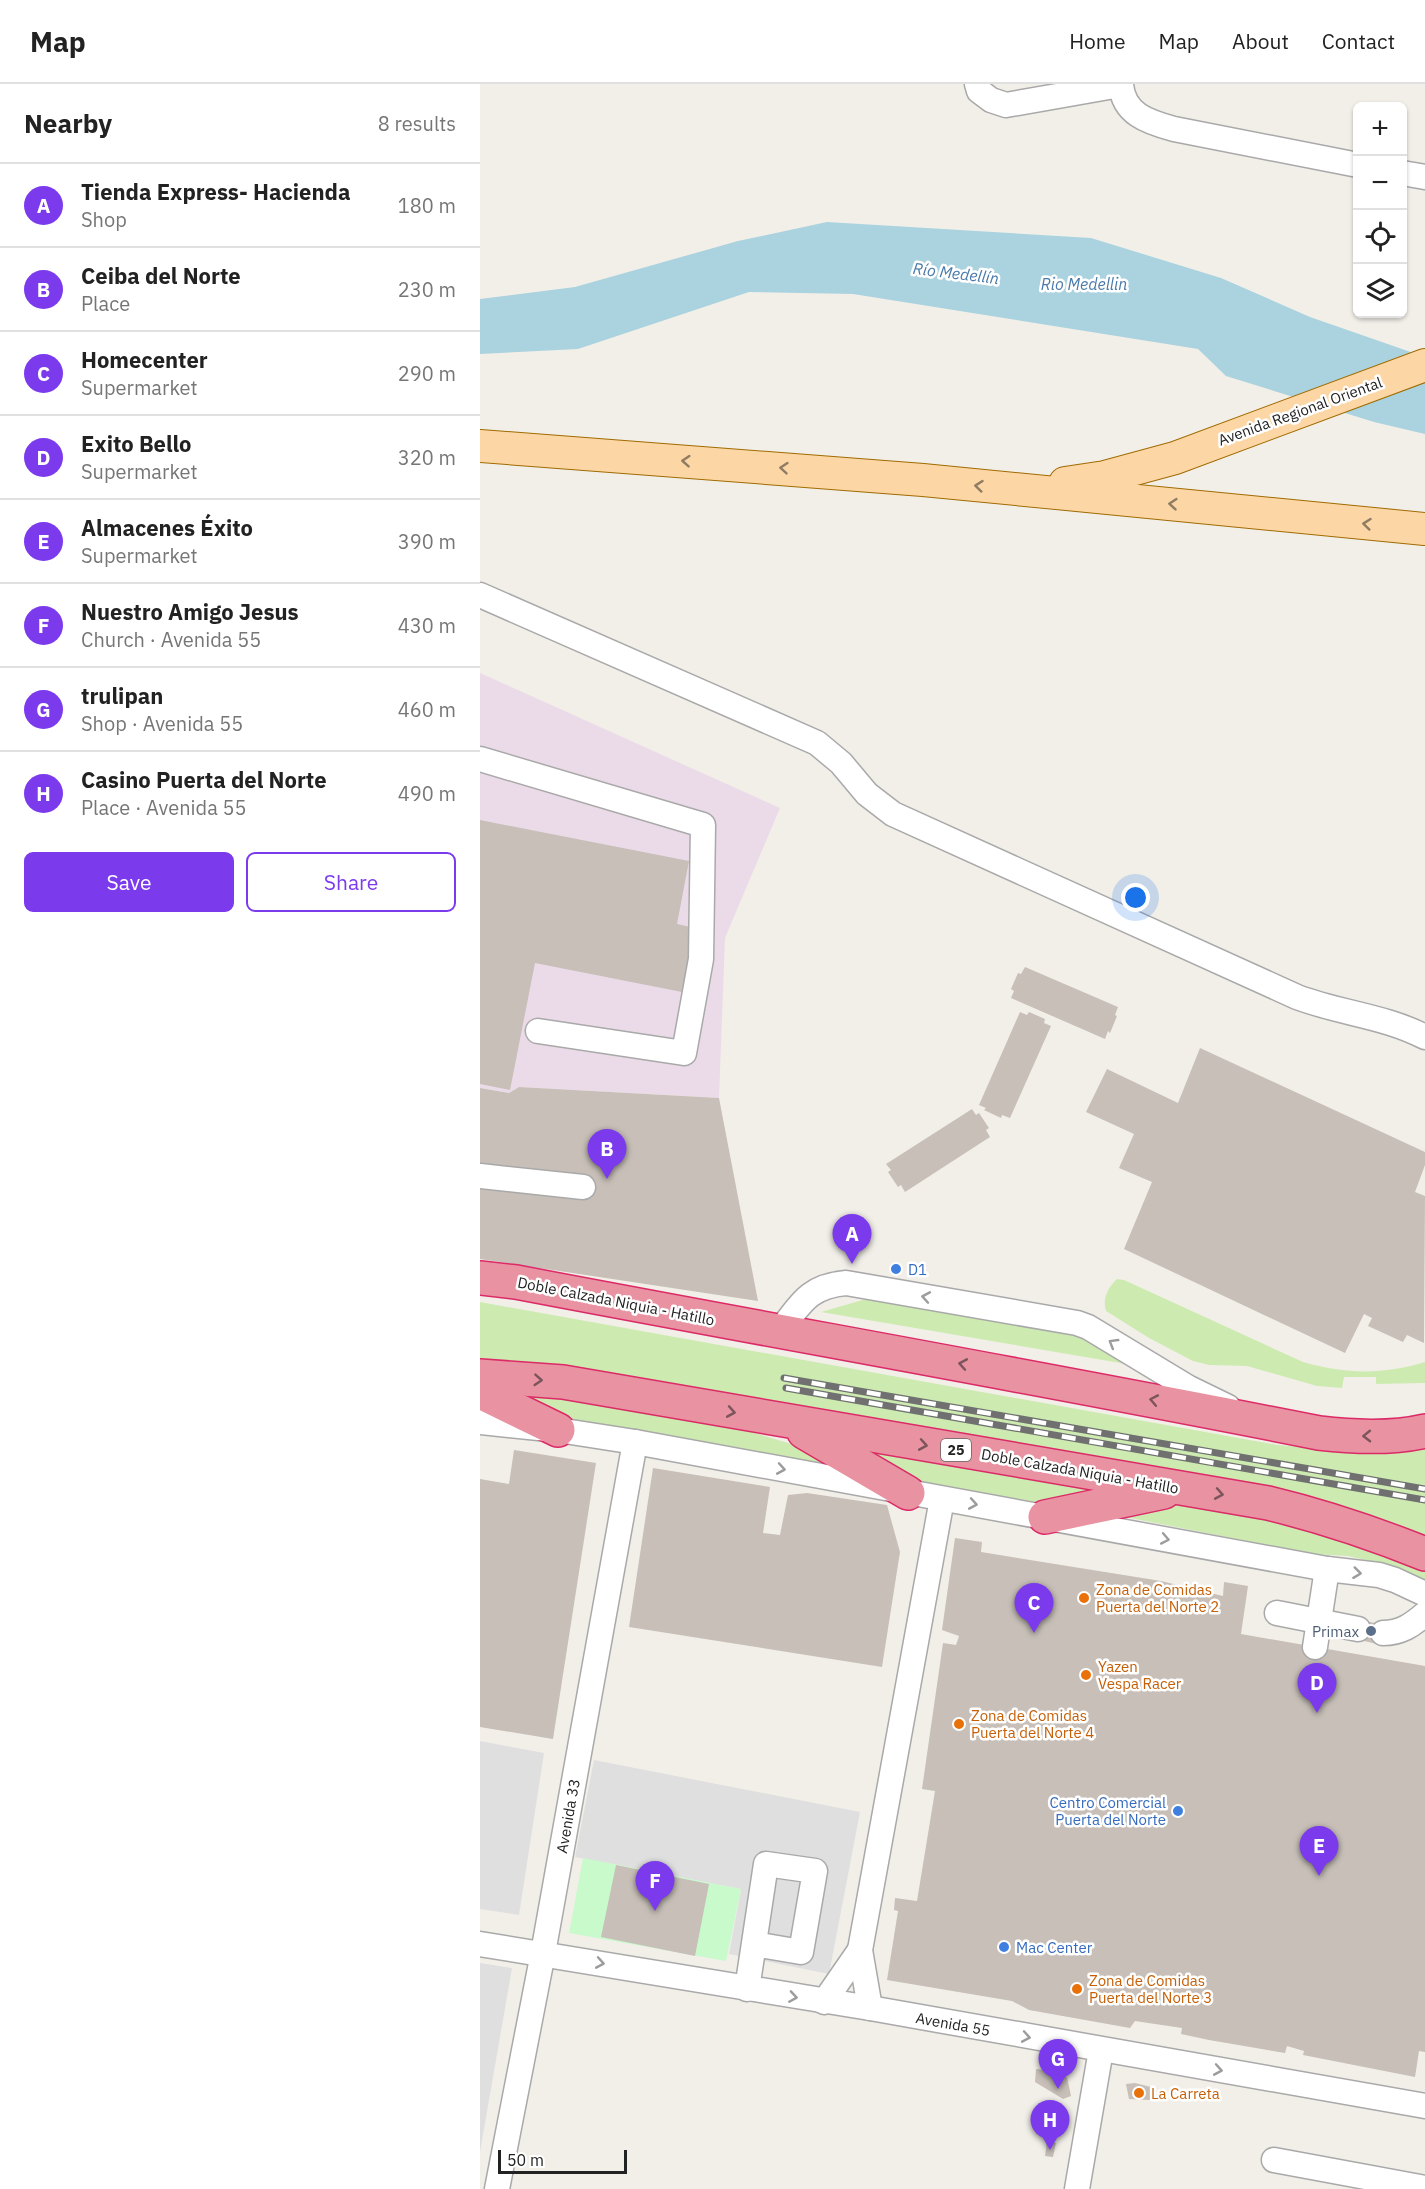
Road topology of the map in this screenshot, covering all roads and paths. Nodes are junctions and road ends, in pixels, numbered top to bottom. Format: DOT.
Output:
graph roads {
  1 [pos="977,84"];
  2 [pos="1120,85"];
  3 [pos="1353,164"];
  4 [pos="1407,174"];
  5 [pos="1425,177"];
  6 [pos="1425,365"];
  7 [pos="480,446"];
  8 [pos="1021,490"];
  9 [pos="1425,529"];
  10 [pos="480,595"];
  11 [pos="480,759"];
  12 [pos="538,1031"];
  13 [pos="1425,1037"];
  14 [pos="480,1176"];
  15 [pos="583,1186"];
  16 [pos="480,1278"];
  17 [pos="779,1332"];
  18 [pos="480,1376"];
  19 [pos="480,1392"];
  20 [pos="1257,1420"];
  21 [pos="480,1422"];
  22 [pos="787,1422"];
  23 [pos="558,1430"];
  24 [pos="1425,1431"];
  25 [pos="635,1442"];
  26 [pos="1182,1488"];
  27 [pos="908,1493"];
  28 [pos="942,1498"];
  29 [pos="1045,1517"];
  30 [pos="1425,1554"];
  31 [pos="1327,1569"];
  32 [pos="1425,1594"];
  33 [pos="1277,1613"];
  34 [pos="1425,1614"];
  35 [pos="1319,1620"];
  36 [pos="1358,1629"];
  37 [pos="1383,1633"];
  38 [pos="1315,1647"];
  39 [pos="480,1944"];
  40 [pos="754,1944"];
  41 [pos="860,1950"];
  42 [pos="543,1953"];
  43 [pos="747,1989"];
  44 [pos="824,2002"];
  45 [pos="870,2008"];
  46 [pos="1101,2050"];
  47 [pos="1425,2106"];
  48 [pos="1274,2160"];
  49 [pos="1425,2188"];
  50 [pos="497,2189"];
  51 [pos="1077,2189"];
  1 -- 2 [label="street"];
  2 -- 3 [label="street"];
  4 -- 5 [label="street"];
  6 -- 8 [label="main road, Avenida Regional Oriental"];
  8 -- 7 [label="main road, one-way"];
  9 -- 8 [label="main road, one-way"];
  10 -- 13 [label="street"];
  11 -- 12 [label="street"];
  14 -- 15 [label="street"];
  16 -- 17 [label="highway, Doble Calzada Niquia - Hatillo"];
  20 -- 17 [label="highway, Doble Calzada Niquia - Hatillo, one-way"];
  20 -- 17 [label="street, one-way"];
  18 -- 22 [label="highway, Doble Calzada Niquia - Hatillo / 25, one-way"];
  19 -- 23 [label="highway"];
  24 -- 20 [label="highway, Doble Calzada Niquia - Hatillo, one-way"];
  21 -- 23 [label="street"];
  22 -- 26 [label="highway, Doble Calzada Niquia - Hatillo / 25, one-way"];
  22 -- 27 [label="highway"];
  23 -- 25 [label="street"];
  25 -- 27 [label="street, one-way"];
  25 -- 42 [label="street, Avenida 33"];
  26 -- 29 [label="highway"];
  26 -- 30 [label="highway, Doble Calzada Niquia - Hatillo / 25, one-way"];
  27 -- 28 [label="street"];
  28 -- 29 [label="street, one-way"];
  28 -- 41 [label="street"];
  29 -- 31 [label="street, one-way"];
  31 -- 32 [label="street, one-way"];
  31 -- 35 [label="street"];
  33 -- 35 [label="street"];
  34 -- 37 [label="street"];
  35 -- 36 [label="street"];
  35 -- 38 [label="street"];
  39 -- 42 [label="street, Avenida 55"];
  40 -- 43 [label="street"];
  41 -- 44 [label="street"];
  41 -- 45 [label="street"];
  42 -- 43 [label="street, Avenida 55, one-way"];
  42 -- 50 [label="street, Avenida 33"];
  43 -- 44 [label="street, Avenida 55, one-way"];
  44 -- 45 [label="street, Avenida 55"];
  45 -- 46 [label="street, Avenida 55, one-way"];
  46 -- 47 [label="street, Avenida 55, one-way"];
  46 -- 51 [label="street"];
  48 -- 49 [label="street"];
}
